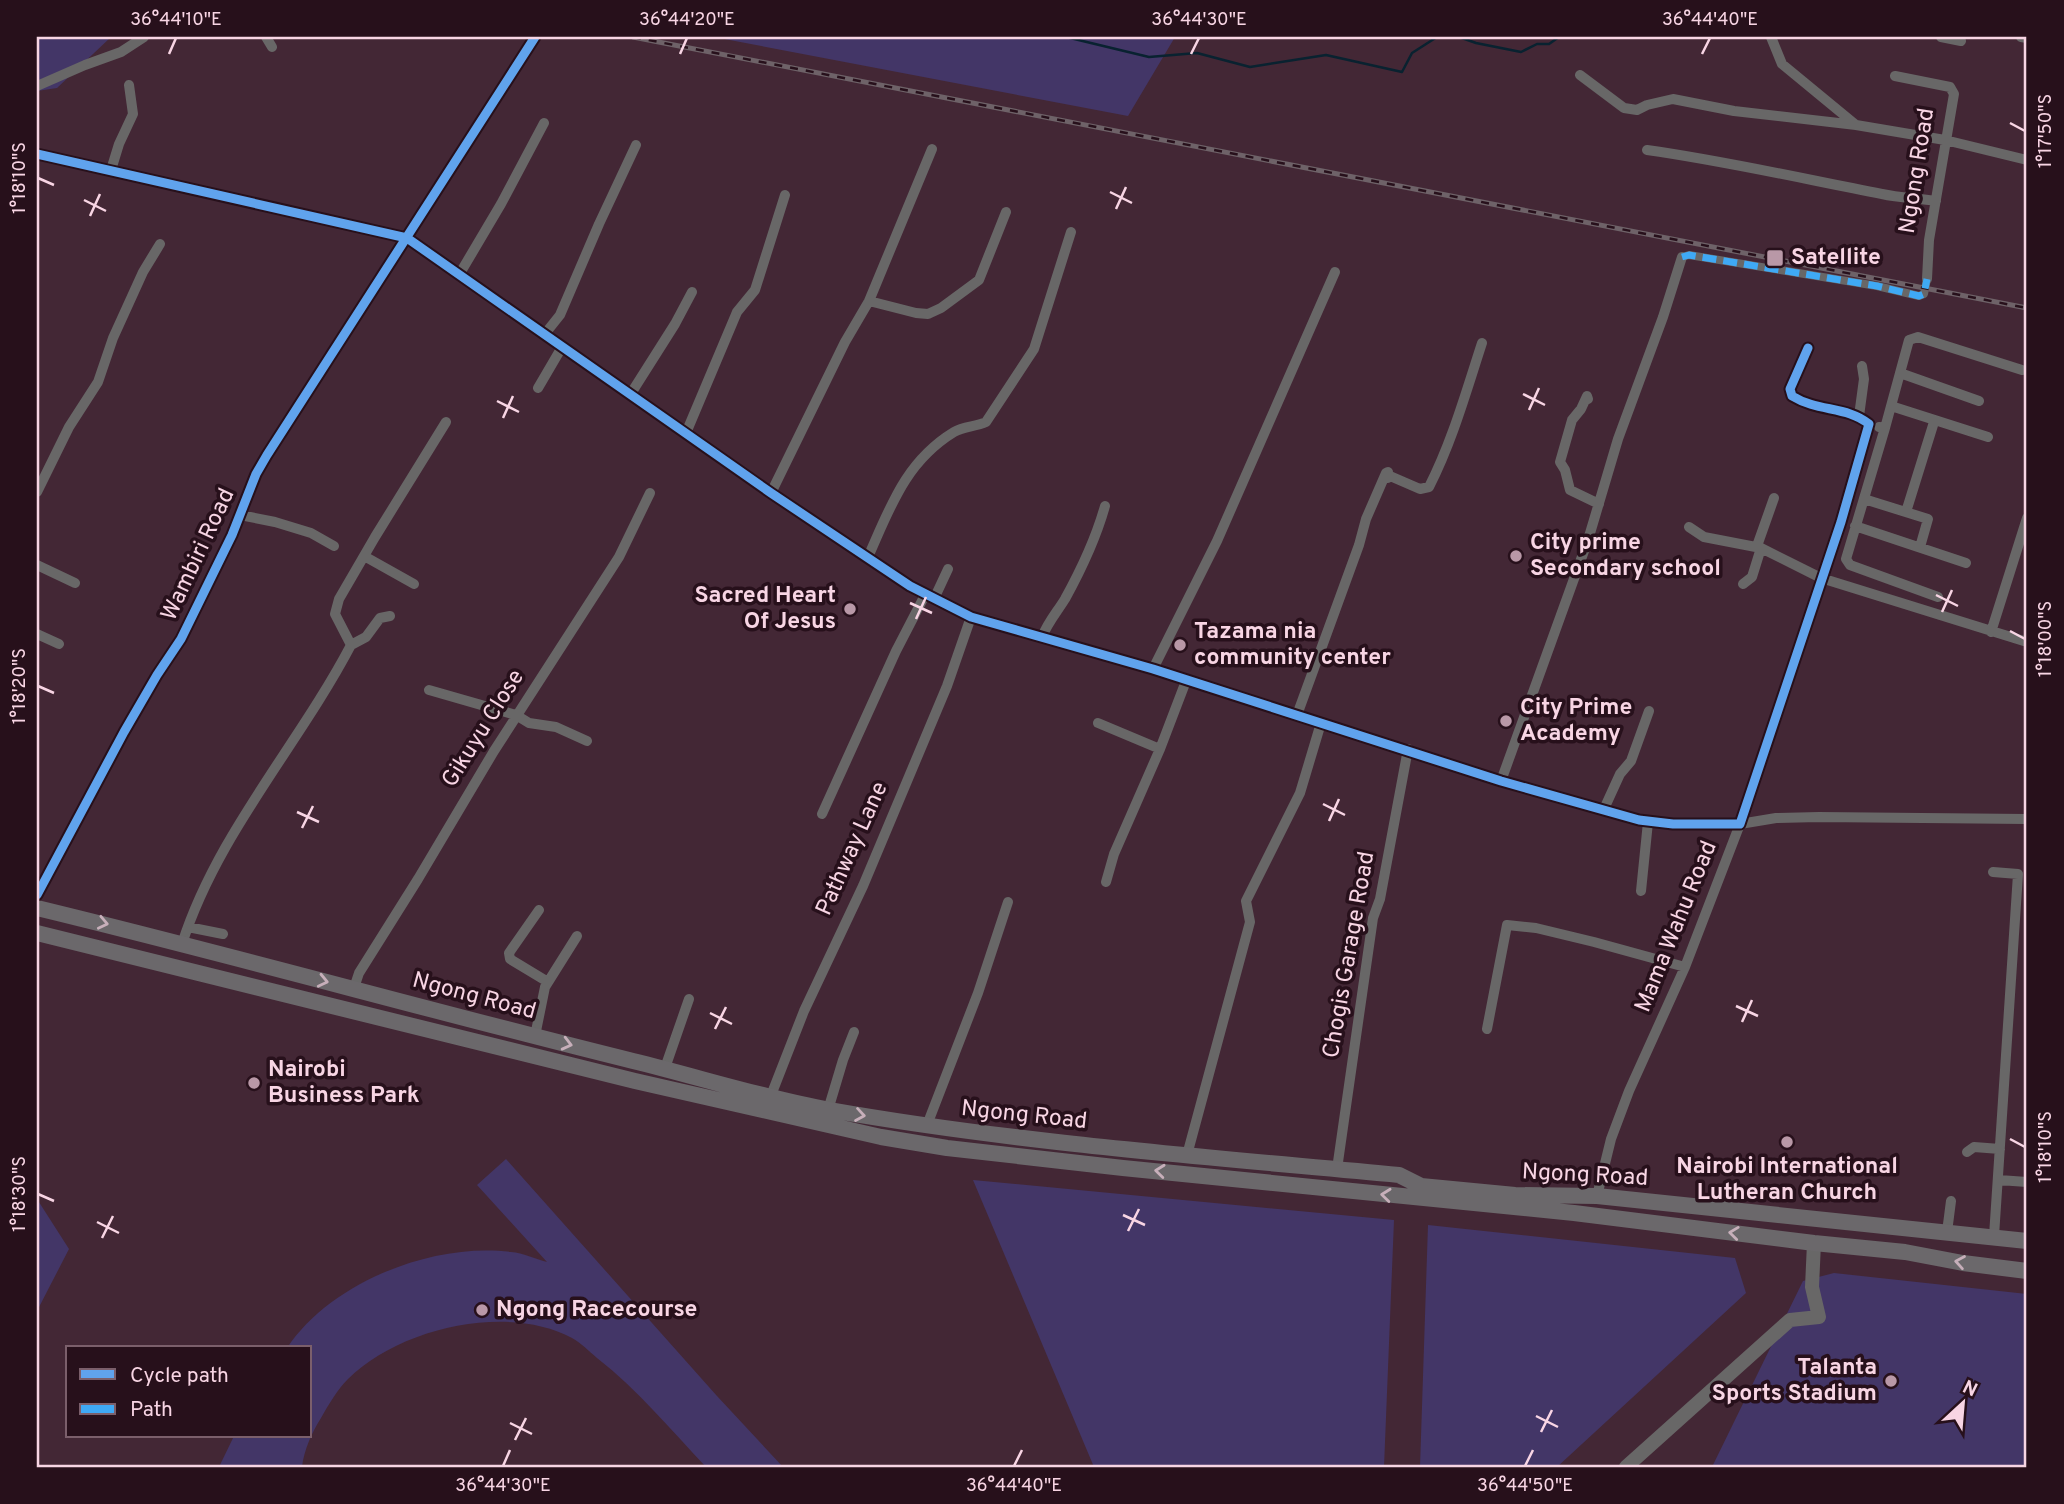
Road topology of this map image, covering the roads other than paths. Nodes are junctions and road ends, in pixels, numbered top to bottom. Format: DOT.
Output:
graph roads {
  1 [pos="144,37"];
  2 [pos="266,37"];
  3 [pos="536,37"];
  4 [pos="1771,37"];
  5 [pos="1941,37"];
  6 [pos="2021,37"];
  7 [pos="2027,38"];
  8 [pos="1961,41"];
  9 [pos="272,47"];
  10 [pos="1580,75"];
  11 [pos="1895,76"];
  12 [pos="129,85"];
  13 [pos="37,86"];
  14 [pos="544,123"];
  15 [pos="1856,125"];
  16 [pos="1945,140"];
  17 [pos="636,145"];
  18 [pos="932,149"];
  19 [pos="1647,150"];
  20 [pos="37,153"];
  21 [pos="2027,160"];
  22 [pos="111,170"];
  23 [pos="785,195"];
  24 [pos="1936,201"];
  25 [pos="1006,212"];
  26 [pos="1071,232"];
  27 [pos="407,238"];
  28 [pos="160,244"];
  29 [pos="1682,257"];
  30 [pos="1335,272"];
  31 [pos="459,275"];
  32 [pos="1927,279"];
  33 [pos="692,292"];
  34 [pos="869,301"];
  35 [pos="544,335"];
  36 [pos="1482,343"];
  37 [pos="562,347"];
  38 [pos="1808,348"];
  39 [pos="1862,366"];
  40 [pos="2022,370"];
  41 [pos="1900,373"];
  42 [pos="538,388"];
  43 [pos="630,395"];
  44 [pos="1588,399"];
  45 [pos="1979,401"];
  46 [pos="1891,406"];
  47 [pos="1859,416"];
  48 [pos="446,422"];
  49 [pos="1934,422"];
  50 [pos="1869,424"];
  51 [pos="1885,428"];
  52 [pos="686,433"];
  53 [pos="1988,437"];
  54 [pos="37,492"];
  55 [pos="650,493"];
  56 [pos="771,493"];
  57 [pos="1774,498"];
  58 [pos="1864,499"];
  59 [pos="1599,504"];
  60 [pos="1105,506"];
  61 [pos="1906,512"];
  62 [pos="240,515"];
  63 [pos="2027,518"];
  64 [pos="1855,526"];
  65 [pos="1689,527"];
  66 [pos="334,546"];
  67 [pos="1759,547"];
  68 [pos="1920,547"];
  69 [pos="364,556"];
  70 [pos="868,557"];
  71 [pos="1966,564"];
  72 [pos="37,565"];
  73 [pos="948,569"];
  74 [pos="1821,578"];
  75 [pos="75,583"];
  76 [pos="414,584"];
  77 [pos="1743,584"];
  78 [pos="930,597"];
  79 [pos="1938,597"];
  80 [pos="390,616"];
  81 [pos="971,617"];
  82 [pos="1991,632"];
  83 [pos="37,634"];
  84 [pos="1042,637"];
  85 [pos="2027,642"];
  86 [pos="60,643"];
  87 [pos="351,645"];
  88 [pos="1153,669"];
  89 [pos="1186,681"];
  90 [pos="429,690"];
  91 [pos="1650,711"];
  92 [pos="516,715"];
  93 [pos="1297,715"];
  94 [pos="1098,723"];
  95 [pos="1321,723"];
  96 [pos="587,741"];
  97 [pos="1160,749"];
  98 [pos="1408,749"];
  99 [pos="1501,781"];
  100 [pos="1604,809"];
  101 [pos="822,814"];
  102 [pos="2027,819"];
  103 [pos="1648,822"];
  104 [pos="1740,824"];
  105 [pos="1993,872"];
  106 [pos="1106,882"];
  107 [pos="1641,891"];
  108 [pos="37,895"];
  109 [pos="1008,902"];
  110 [pos="37,908"];
  111 [pos="539,910"];
  112 [pos="188,927"];
  113 [pos="37,933"];
  114 [pos="223,934"];
  115 [pos="577,936"];
  116 [pos="182,944"];
  117 [pos="1685,967"];
  118 [pos="548,982"];
  119 [pos="354,988"];
  120 [pos="690,999"];
  121 [pos="1487,1029"];
  122 [pos="854,1032"];
  123 [pos="535,1037"];
  124 [pos="665,1068"];
  125 [pos="770,1098"];
  126 [pos="828,1110"];
  127 [pos="927,1125"];
  128 [pos="2000,1149"];
  129 [pos="1967,1153"];
  130 [pos="1187,1155"];
  131 [pos="1337,1169"];
  132 [pos="1999,1180"];
  133 [pos="2027,1182"];
  134 [pos="1597,1196"];
  135 [pos="1951,1201"];
  136 [pos="1947,1232"];
  137 [pos="1994,1236"];
  138 [pos="2027,1241"];
  139 [pos="1814,1244"];
  140 [pos="2027,1271"];
  141 [pos="1626,1467"];
  1 -- 13 [label="street"];
  2 -- 9 [label="street"];
  3 -- 27 [label="street, Wambiri Road"];
  4 -- 15 [label="street"];
  5 -- 8 [label="street"];
  6 -- 7 [label="street"];
  10 -- 15 [label="street"];
  11 -- 16 [label="street, Ngong Road"];
  12 -- 22 [label="street"];
  14 -- 31 [label="street"];
  15 -- 16 [label="street"];
  16 -- 21 [label="street"];
  16 -- 24 [label="street, Ngong Road"];
  17 -- 35 [label="street"];
  18 -- 34 [label="street"];
  19 -- 24 [label="street"];
  20 -- 22 [label="street"];
  22 -- 27 [label="street"];
  23 -- 52 [label="street"];
  24 -- 32 [label="street, Ngong Road"];
  25 -- 34 [label="street"];
  26 -- 70 [label="street"];
  27 -- 31 [label="street"];
  27 -- 62 [label="street, Wambiri Road"];
  28 -- 54 [label="street"];
  29 -- 32 [label="street"];
  29 -- 59 [label="street"];
  30 -- 88 [label="street"];
  31 -- 35 [label="street"];
  33 -- 43 [label="street"];
  34 -- 56 [label="street"];
  35 -- 37 [label="street"];
  36 -- 93 [label="street"];
  37 -- 42 [label="street"];
  37 -- 43 [label="street"];
  38 -- 47 [label="street"];
  39 -- 47 [label="street"];
  40 -- 41 [label="street"];
  41 -- 45 [label="street"];
  41 -- 46 [label="street"];
  43 -- 52 [label="street"];
  44 -- 59 [label="street"];
  46 -- 49 [label="street"];
  46 -- 51 [label="street"];
  47 -- 50 [label="street"];
  48 -- 69 [label="street"];
  49 -- 53 [label="street"];
  49 -- 61 [label="street"];
  50 -- 51 [label="street"];
  50 -- 74 [label="street"];
  51 -- 58 [label="street"];
  52 -- 56 [label="street"];
  55 -- 92 [label="street, Gikuyu Close"];
  56 -- 70 [label="street"];
  57 -- 67 [label="street"];
  58 -- 61 [label="street"];
  58 -- 64 [label="street"];
  59 -- 99 [label="street"];
  60 -- 84 [label="street"];
  61 -- 68 [label="street"];
  62 -- 66 [label="street"];
  62 -- 108 [label="street, Wambiri Road"];
  63 -- 82 [label="street"];
  64 -- 68 [label="street"];
  64 -- 79 [label="street"];
  65 -- 67 [label="street"];
  67 -- 74 [label="street"];
  67 -- 77 [label="street"];
  68 -- 71 [label="street"];
  69 -- 76 [label="street"];
  69 -- 87 [label="street"];
  70 -- 78 [label="street"];
  72 -- 75 [label="street"];
  73 -- 78 [label="street"];
  74 -- 82 [label="street"];
  74 -- 104 [label="street"];
  78 -- 81 [label="street"];
  78 -- 101 [label="street"];
  80 -- 87 [label="street"];
  81 -- 84 [label="street"];
  81 -- 125 [label="street, Pathway Lane"];
  82 -- 85 [label="street"];
  83 -- 86 [label="street"];
  84 -- 88 [label="street"];
  87 -- 112 [label="street"];
  88 -- 89 [label="street"];
  89 -- 93 [label="street"];
  89 -- 97 [label="street"];
  90 -- 92 [label="street"];
  91 -- 100 [label="street"];
  92 -- 96 [label="street"];
  92 -- 119 [label="street, Gikuyu Close"];
  93 -- 95 [label="street"];
  94 -- 97 [label="street"];
  95 -- 98 [label="street"];
  95 -- 130 [label="street"];
  97 -- 106 [label="street"];
  98 -- 99 [label="street"];
  98 -- 131 [label="street, Chogis Garage Road"];
  99 -- 100 [label="street"];
  100 -- 103 [label="street"];
  102 -- 104 [label="street, Mama Wahu Road"];
  103 -- 104 [label="street"];
  103 -- 107 [label="street"];
  104 -- 117 [label="street, Mama Wahu Road"];
  105 -- 128 [label="street"];
  109 -- 127 [label="street"];
  110 -- 116 [label="main road, Ngong Road, one-way"];
  111 -- 118 [label="street"];
  112 -- 114 [label="street"];
  112 -- 116 [label="street"];
  139 -- 113 [label="main road, Ngong Road, one-way"];
  115 -- 118 [label="street"];
  116 -- 119 [label="main road, Ngong Road, one-way"];
  117 -- 121 [label="street"];
  117 -- 134 [label="street, Mama Wahu Road"];
  118 -- 123 [label="street"];
  119 -- 123 [label="main road, Ngong Road"];
  120 -- 124 [label="street"];
  122 -- 126 [label="street"];
  123 -- 124 [label="main road, Ngong Road, one-way"];
  124 -- 125 [label="main road, Ngong Road"];
  125 -- 126 [label="main road, Ngong Road"];
  126 -- 127 [label="main road, Ngong Road, one-way"];
  127 -- 130 [label="main road, Ngong Road"];
  128 -- 129 [label="street"];
  128 -- 132 [label="street"];
  130 -- 131 [label="main road, Ngong Road"];
  131 -- 134 [label="main road, Ngong Road"];
  132 -- 133 [label="street"];
  132 -- 137 [label="street"];
  134 -- 136 [label="main road, Ngong Road"];
  135 -- 136 [label="street"];
  136 -- 137 [label="main road, Ngong Road"];
  137 -- 138 [label="main road, Ngong Road"];
  140 -- 139 [label="main road, Ngong Road, one-way"];
  139 -- 141 [label="street"];
}
